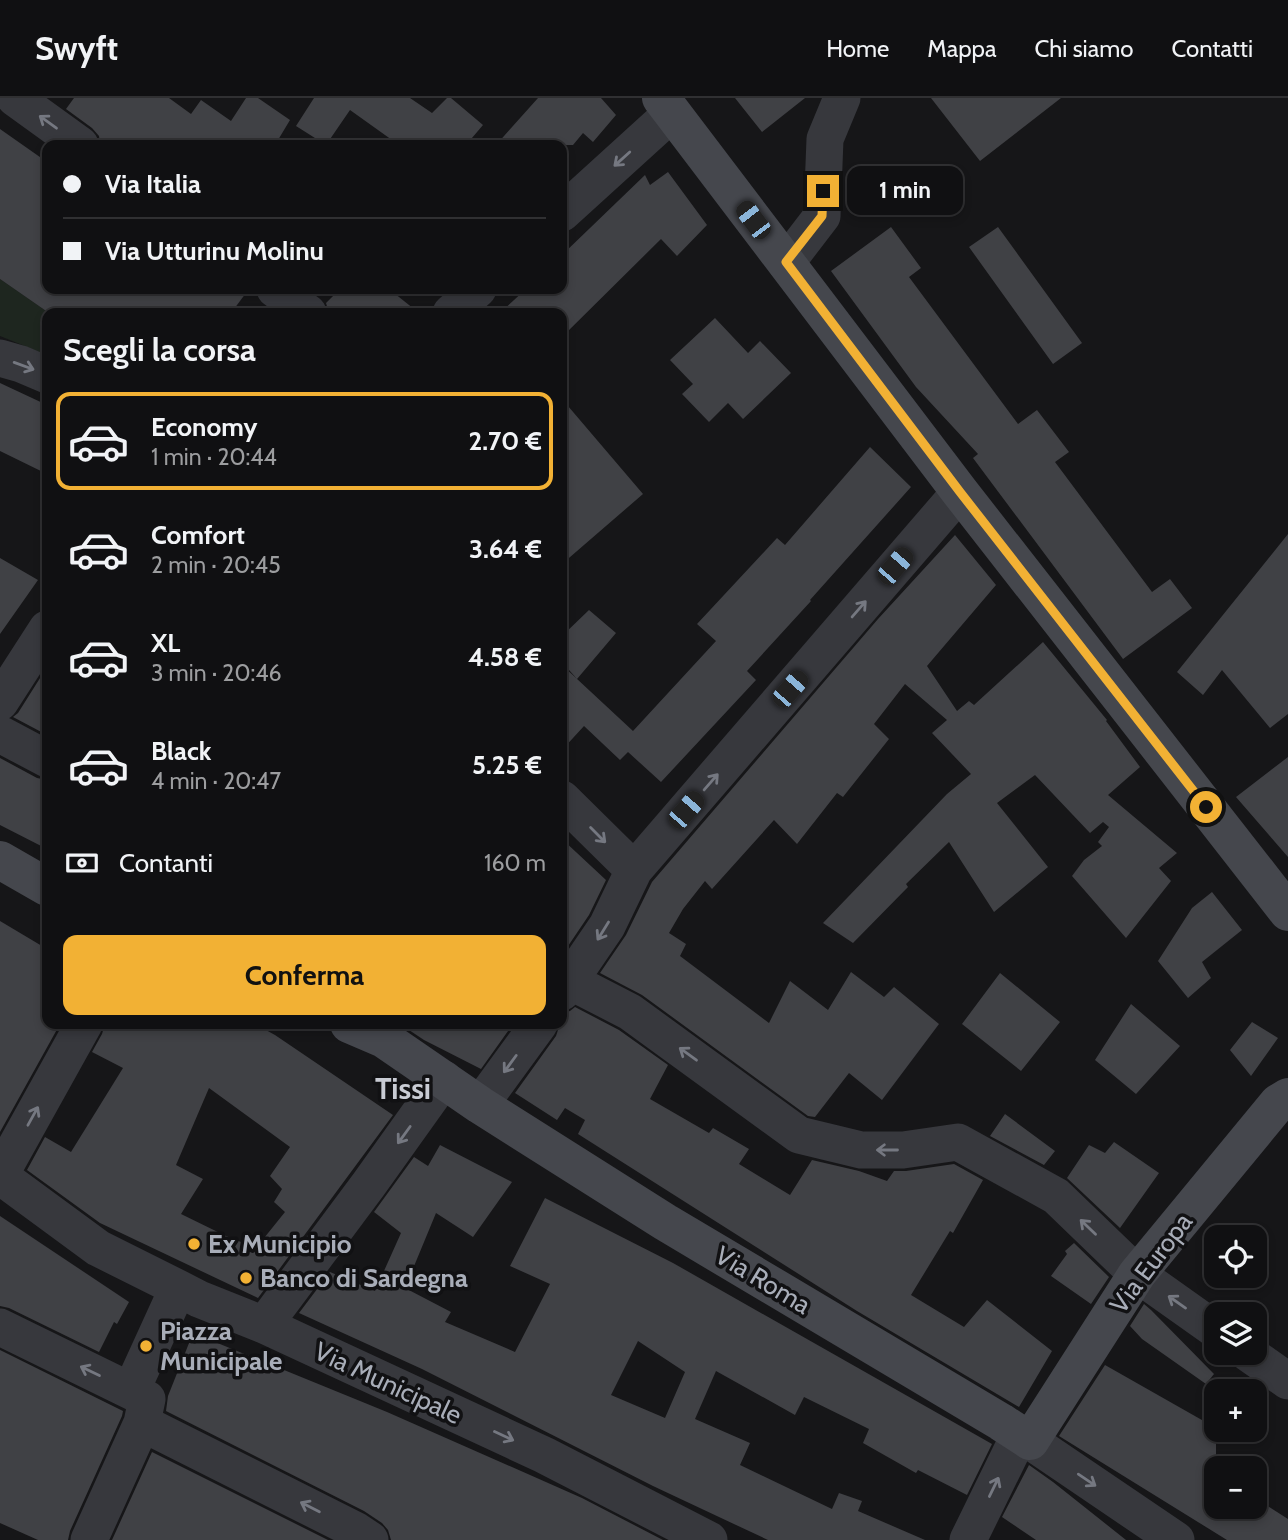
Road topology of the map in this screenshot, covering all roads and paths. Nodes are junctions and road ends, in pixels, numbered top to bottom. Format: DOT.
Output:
graph roads {
  1 [pos="15,98"];
  2 [pos="842,98"];
  3 [pos="667,105"];
  4 [pos="73,140"];
  5 [pos="567,208"];
  6 [pos="786,262"];
  7 [pos="282,294"];
  8 [pos="472,294"];
  9 [pos="301,308"];
  10 [pos="457,308"];
  11 [pos="0,358"];
  12 [pos="42,373"];
  13 [pos="960,492"];
  14 [pos="42,636"];
  15 [pos="24,662"];
  16 [pos="0,702"];
  17 [pos="0,734"];
  18 [pos="42,756"];
  19 [pos="567,804"];
  20 [pos="0,860"];
  21 [pos="634,870"];
  22 [pos="42,884"];
  23 [pos="1288,912"];
  24 [pos="567,979"];
  25 [pos="567,984"];
  26 [pos="81,1029"];
  27 [pos="361,1029"];
  28 [pos="535,1029"];
  29 [pos="444,1079"];
  30 [pos="1288,1097"];
  31 [pos="480,1105"];
  32 [pos="0,1175"];
  33 [pos="1137,1274"];
  34 [pos="178,1289"];
  35 [pos="1204,1322"];
  36 [pos="264,1325"];
  37 [pos="0,1328"];
  38 [pos="1265,1365"];
  39 [pos="1288,1381"];
  40 [pos="136,1407"];
  41 [pos="1025,1438"];
  42 [pos="89,1540"];
  43 [pos="370,1540"];
  44 [pos="709,1540"];
  45 [pos="968,1540"];
  46 [pos="1176,1540"];
  4 -- 1 [label="street, one-way"];
  2 -- 6 [label="street"];
  3 -- 5 [label="street, one-way"];
  3 -- 6 [label="street"];
  6 -- 13 [label="street"];
  7 -- 9 [label="street"];
  8 -- 10 [label="street"];
  11 -- 12 [label="street, one-way"];
  21 -- 13 [label="street, one-way"];
  13 -- 23 [label="street"];
  14 -- 15 [label="street"];
  15 -- 16 [label="street"];
  17 -- 18 [label="street"];
  19 -- 21 [label="street, one-way"];
  20 -- 22 [label="street"];
  21 -- 24 [label="street, one-way"];
  33 -- 25 [label="street, one-way"];
  32 -- 26 [label="street, one-way"];
  27 -- 29 [label="street, Via Roma"];
  28 -- 31 [label="street, one-way"];
  29 -- 31 [label="street, Via Roma"];
  29 -- 36 [label="street, one-way"];
  30 -- 33 [label="street, Via Europa"];
  31 -- 41 [label="street, Via Roma"];
  32 -- 34 [label="street, Via Municipale"];
  35 -- 33 [label="street, one-way"];
  33 -- 41 [label="street, Via Europa"];
  34 -- 36 [label="street, Via Municipale"];
  34 -- 40 [label="street"];
  36 -- 44 [label="street, Via Municipale, one-way"];
  40 -- 37 [label="street, one-way"];
  38 -- 39 [label="street"];
  40 -- 42 [label="street"];
  43 -- 40 [label="street, one-way"];
  45 -- 41 [label="street, one-way"];
  41 -- 46 [label="street, Via Roma, one-way"];
}
